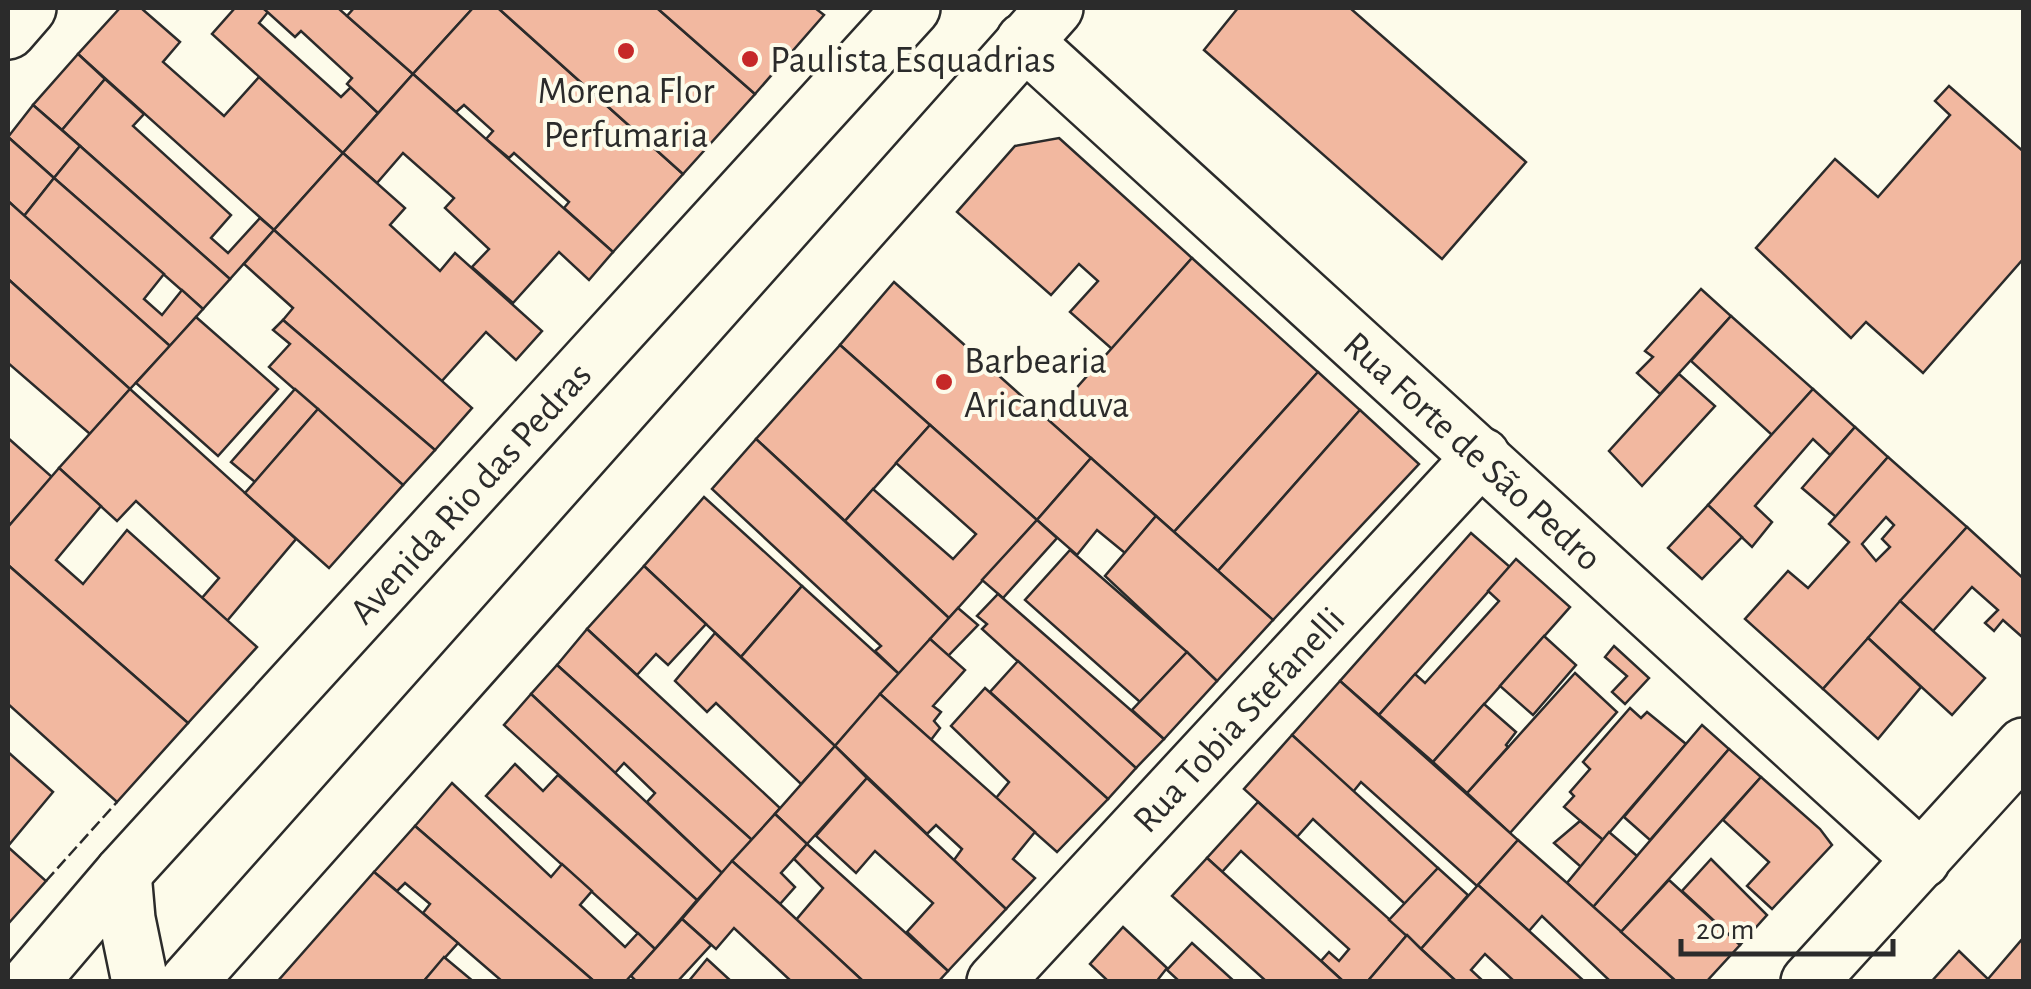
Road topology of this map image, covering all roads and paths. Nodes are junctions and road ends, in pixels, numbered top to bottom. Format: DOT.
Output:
graph roads {
  1 [pos="28,8"];
  2 [pos="912,8"];
  3 [pos="1039,24"];
  4 [pos="8,31"];
  5 [pos="1482,456"];
  6 [pos="2024,746"];
  7 [pos="1922,860"];
  8 [pos="123,873"];
  9 [pos="30,982"];
  10 [pos="140,982"];
  11 [pos="188,982"];
  12 [pos="996,982"];
  13 [pos="1809,982"];
  1 -- 4 [label="main road"];
  2 -- 8 [label="main road, Avenida Rio das Pedras"];
  3 -- 5 [label="main road, Rua Forte de São Pedro"];
  3 -- 11 [label="main road"];
  5 -- 7 [label="main road, Rua Forte de São Pedro"];
  5 -- 12 [label="main road, Rua Tobia Stefanelli"];
  6 -- 7 [label="main road"];
  7 -- 13 [label="main road"];
  8 -- 9 [label="main road, Avenida Rio das Pedras"];
  8 -- 10 [label="main road"];
}
